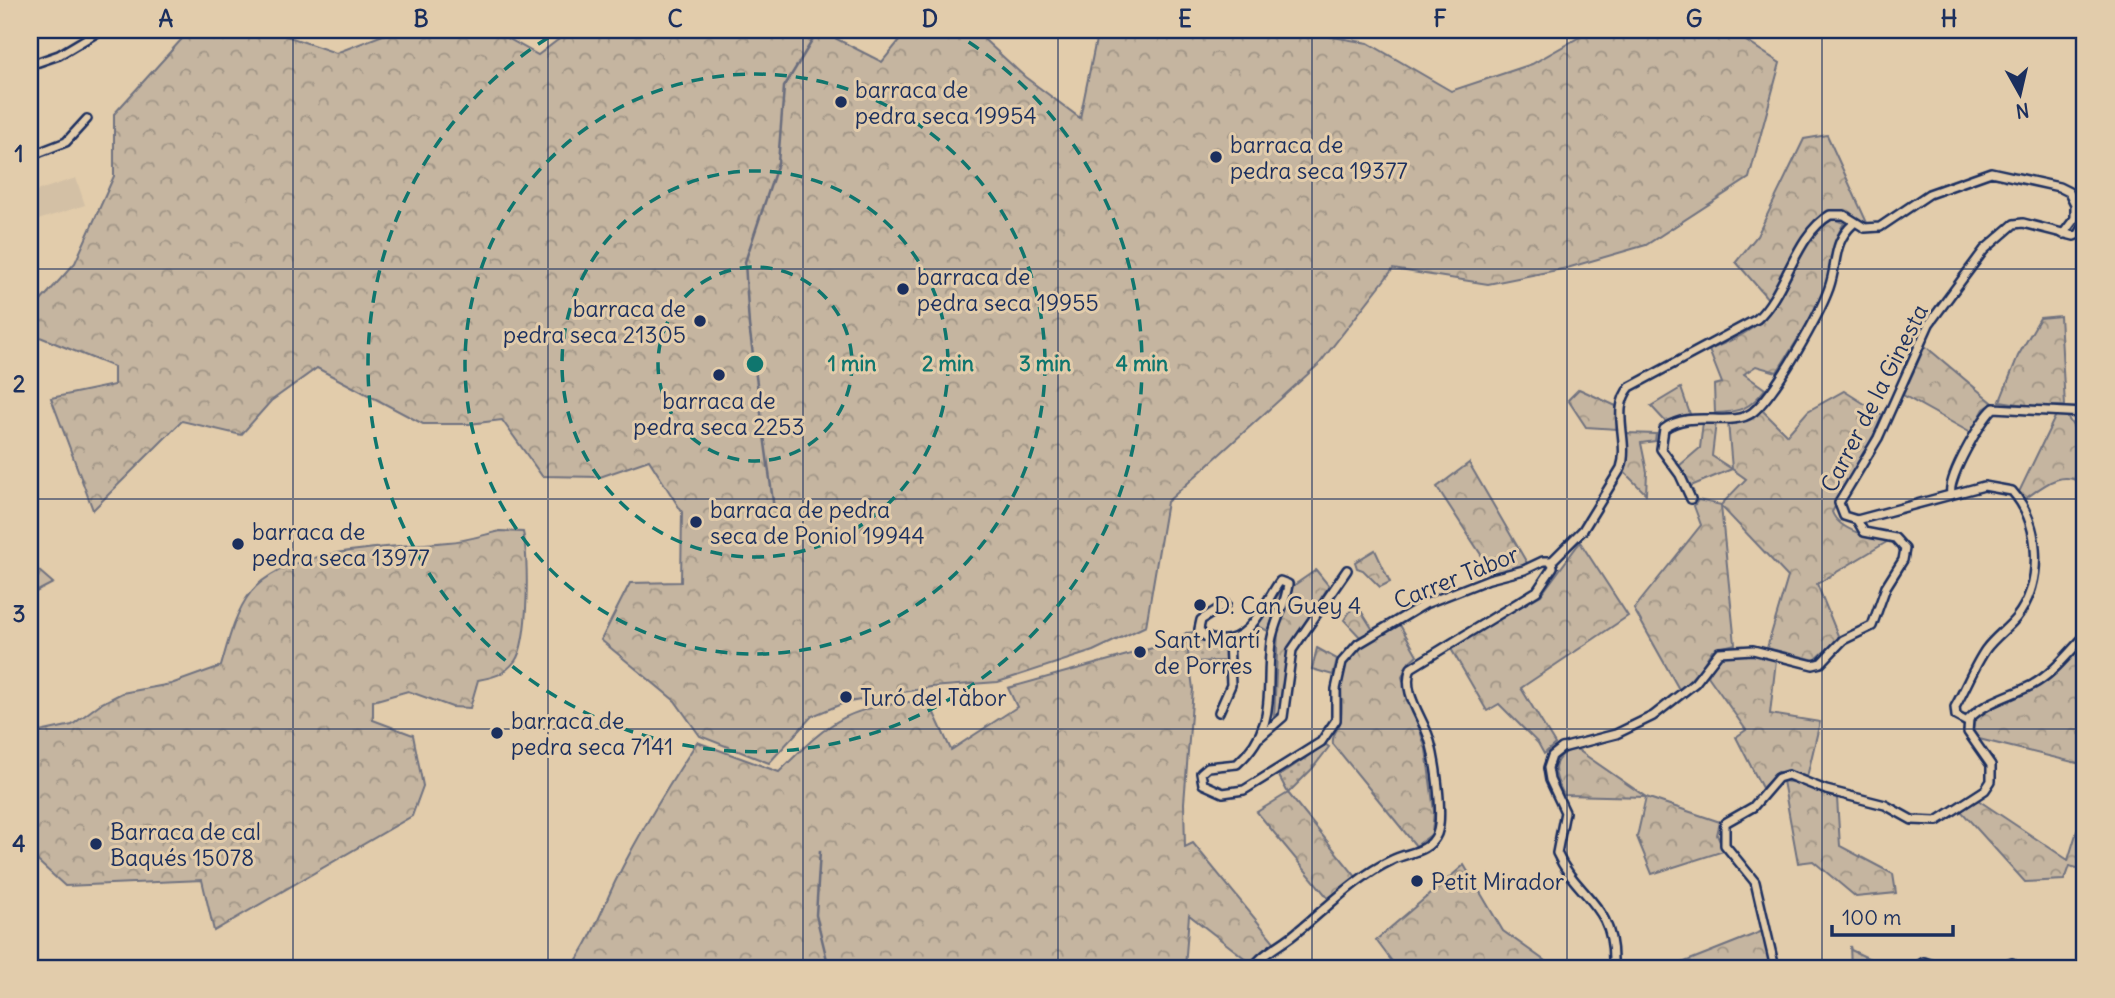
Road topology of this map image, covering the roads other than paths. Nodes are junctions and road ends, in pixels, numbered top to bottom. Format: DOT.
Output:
graph roads {
  1 [pos="102,30"];
  2 [pos="30,65"];
  3 [pos="87,119"];
  4 [pos="30,156"];
  5 [pos="1853,224"];
  6 [pos="2085,224"];
  7 [pos="2063,234"];
  8 [pos="2085,413"];
  9 [pos="1951,493"];
  10 [pos="1691,499"];
  11 [pos="1857,520"];
  12 [pos="1552,561"];
  13 [pos="1347,570"];
  14 [pos="1226,604"];
  15 [pos="2085,636"];
  16 [pos="1229,640"];
  17 [pos="1219,712"];
  18 [pos="1967,722"];
  19 [pos="1260,737"];
  20 [pos="1613,962"];
  21 [pos="2012,964"];
  22 [pos="1253,968"];
  23 [pos="1775,968"];
  24 [pos="1915,968"];
  25 [pos="1942,968"];
  26 [pos="1999,968"];
  1 -- 2 [label="street"];
  3 -- 4 [label="street"];
  5 -- 7 [label="street"];
  5 -- 10 [label="street"];
  5 -- 12 [label="street"];
  6 -- 7 [label="street"];
  7 -- 11 [label="street, Carrer de la Ginesta"];
  8 -- 9 [label="street"];
  9 -- 11 [label="street, Carrer de la Ginesta"];
  9 -- 18 [label="street, Carrer de la Ginesta"];
  11 -- 20 [label="street"];
  12 -- 19 [label="street, Carrer Tàbor"];
  12 -- 22 [label="street"];
  13 -- 19 [label="street"];
  14 -- 16 [label="street"];
  15 -- 18 [label="street"];
  16 -- 17 [label="street"];
  16 -- 19 [label="street, Carrer Tàbor"];
  18 -- 23 [label="street"];
  21 -- 26 [label="street"];
  24 -- 25 [label="street"];
}
